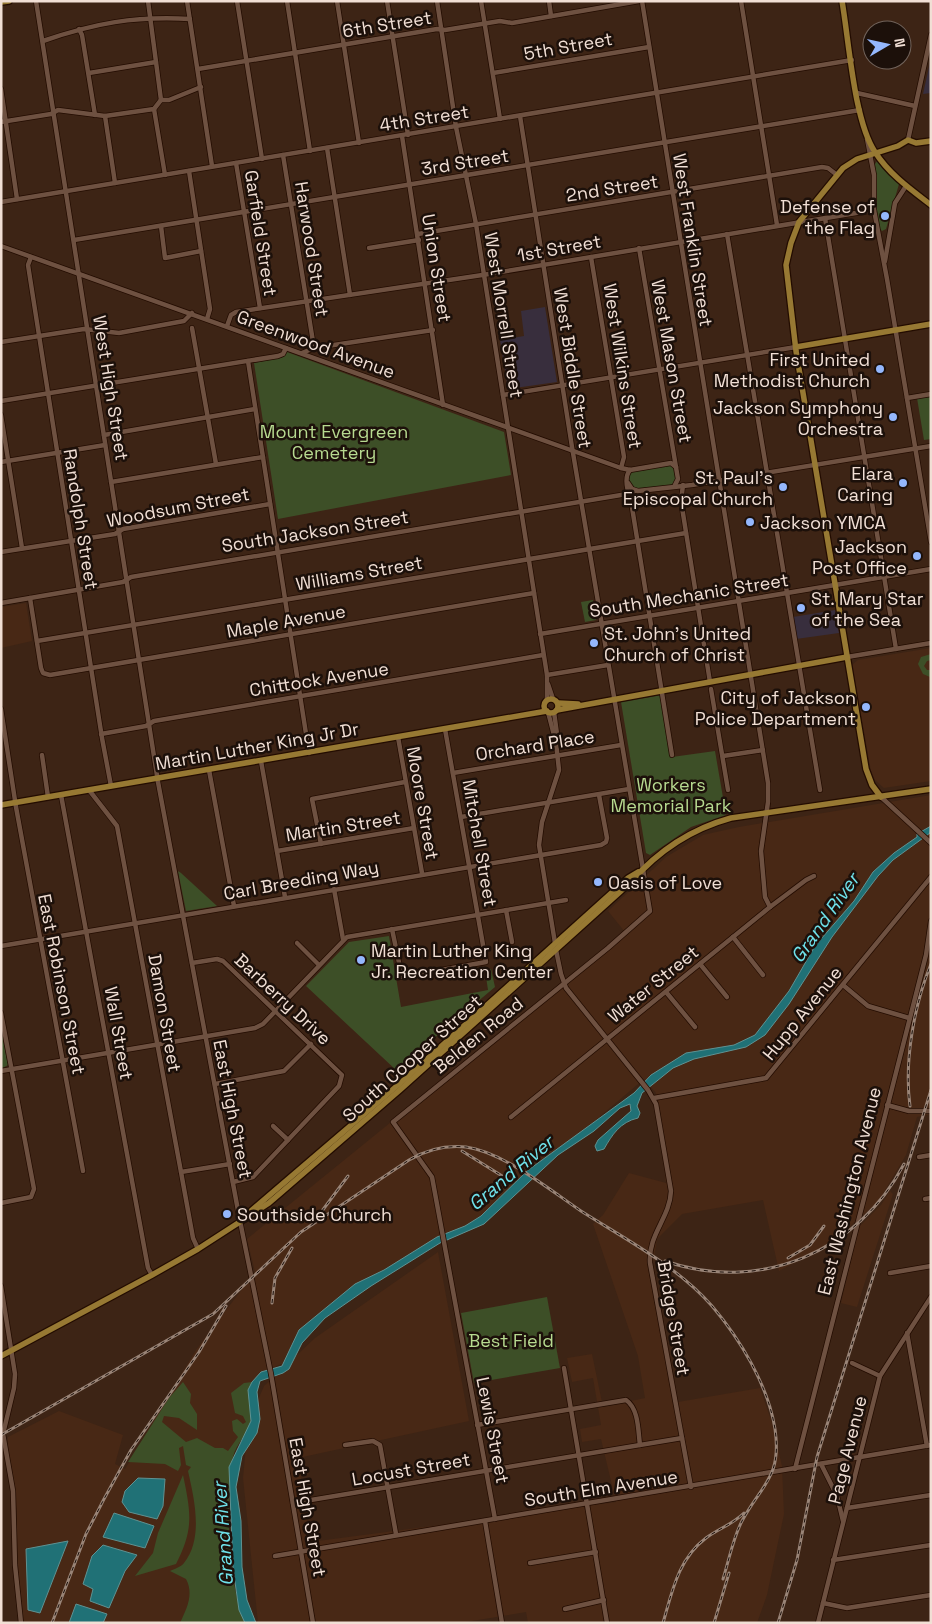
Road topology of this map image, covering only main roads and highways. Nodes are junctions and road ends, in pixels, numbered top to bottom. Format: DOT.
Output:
graph roads {
  1 [pos="9,1"];
  2 [pos="842,1"];
  3 [pos="1,2"];
  4 [pos="931,141"];
  5 [pos="872,154"];
  6 [pos="931,205"];
  7 [pos="931,324"];
  8 [pos="796,347"];
  9 [pos="847,658"];
  10 [pos="551,701"];
  11 [pos="585,705"];
  12 [pos="552,711"];
  13 [pos="519,717"];
  14 [pos="931,789"];
  15 [pos="881,797"];
  16 [pos="1,805"];
  17 [pos="1,1356"];
  1 -- 3 [label="main road"];
  2 -- 5 [label="main road"];
  4 -- 5 [label="main road"];
  5 -- 6 [label="main road"];
  5 -- 8 [label="main road"];
  7 -- 8 [label="main road"];
  8 -- 9 [label="main road"];
  9 -- 11 [label="main road, Martin Luther King Jr Dr"];
  9 -- 15 [label="main road"];
  10 -- 11 [label="main road, Martin Luther King Jr Dr"];
  10 -- 12 [label="main road"];
  10 -- 12 [label="main road"];
  10 -- 13 [label="main road, Martin Luther King Jr Dr"];
  11 -- 12 [label="main road, Martin Luther King Jr Dr"];
  12 -- 13 [label="main road, Martin Luther King Jr Dr"];
  13 -- 16 [label="main road, Martin Luther King Jr Dr"];
  14 -- 15 [label="main road, South Cooper Street"];
  15 -- 17 [label="main road, South Cooper Street"];
}
